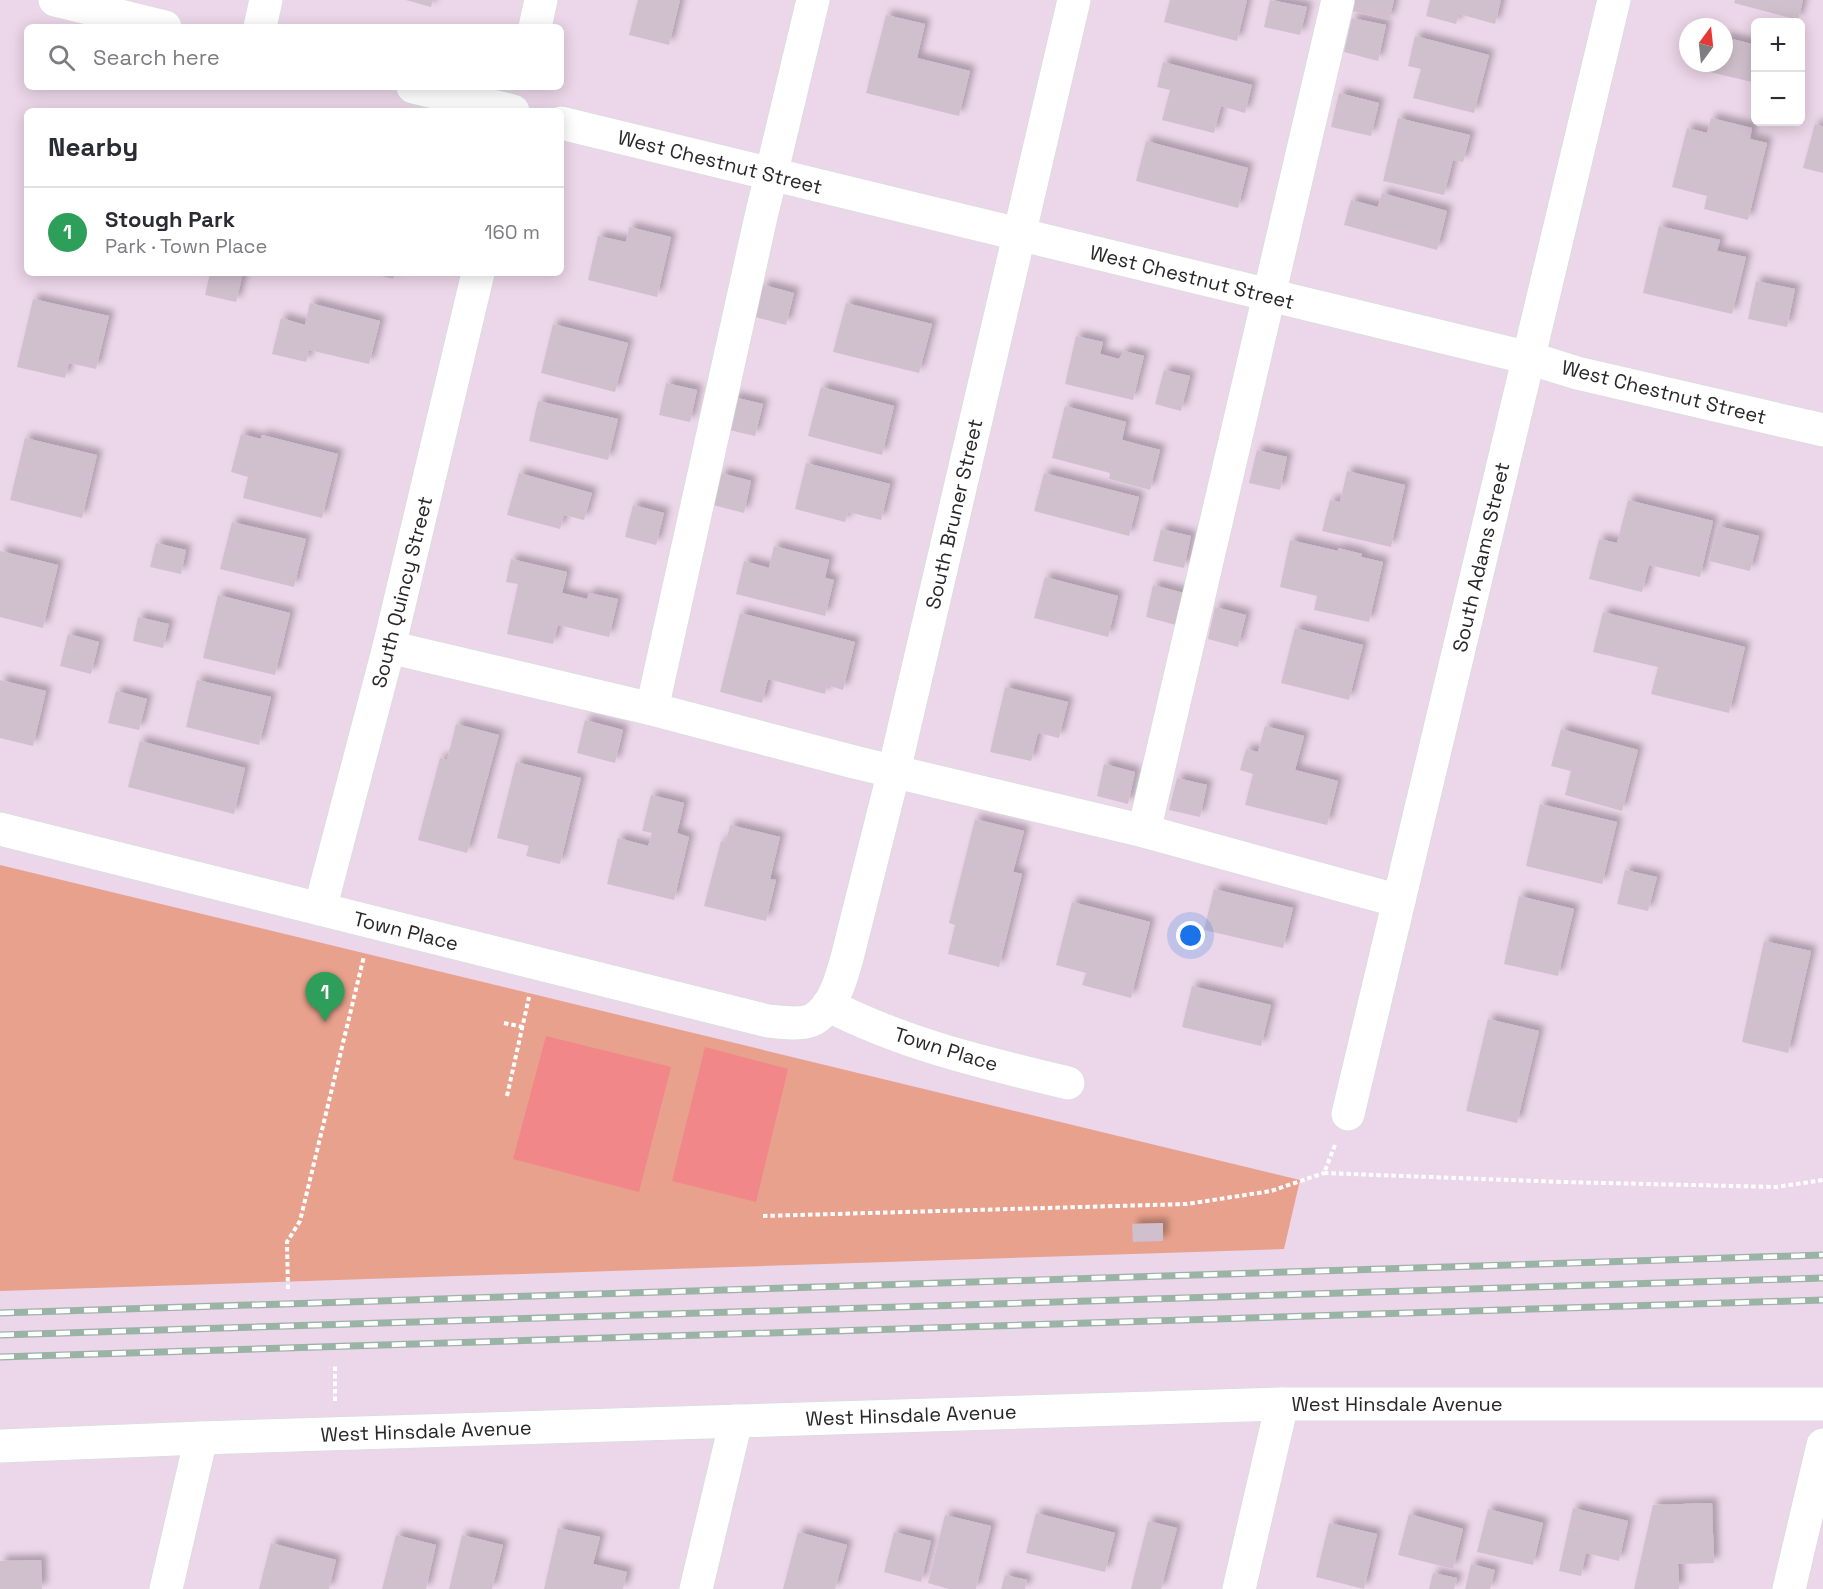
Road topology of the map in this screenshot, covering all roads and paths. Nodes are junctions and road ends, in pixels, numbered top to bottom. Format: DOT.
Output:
graph roads {
  1 [pos="55,0"];
  2 [pos="266,0"];
  3 [pos="541,0"];
  4 [pos="813,0"];
  5 [pos="1074,0"];
  6 [pos="1338,0"];
  7 [pos="1614,0"];
  8 [pos="153,24"];
  9 [pos="261,24"];
  10 [pos="536,24"];
  11 [pos="426,90"];
  12 [pos="520,90"];
  13 [pos="501,108"];
  14 [pos="515,108"];
  15 [pos="564,124"];
  16 [pos="771,174"];
  17 [pos="1018,235"];
  18 [pos="477,276"];
  19 [pos="1268,296"];
  20 [pos="1529,358"];
  21 [pos="1823,430"];
  22 [pos="389,647"];
  23 [pos="652,709"];
  24 [pos="894,771"];
  25 [pos="0,829"];
  26 [pos="1144,831"];
  27 [pos="1399,901"];
  28 [pos="321,909"];
  29 [pos="366,948"];
  30 [pos="531,988"];
  31 [pos="820,1012"];
  32 [pos="504,1023"];
  33 [pos="523,1027"];
  34 [pos="1068,1083"];
  35 [pos="507,1096"];
  36 [pos="1348,1114"];
  37 [pos="1324,1173"];
  38 [pos="1823,1180"];
  39 [pos="763,1215"];
  40 [pos="288,1289"];
  41 [pos="1282,1404"];
  42 [pos="1823,1404"];
  43 [pos="736,1421"];
  44 [pos="201,1438"];
  45 [pos="1823,1445"];
  46 [pos="0,1446"];
  47 [pos="165,1589"];
  48 [pos="696,1589"];
  49 [pos="1239,1589"];
  50 [pos="1789,1589"];
  1 -- 8 [label="street"];
  2 -- 9 [label="street"];
  3 -- 10 [label="street"];
  4 -- 16 [label="street"];
  5 -- 17 [label="street, South Bruner Street"];
  6 -- 19 [label="street"];
  7 -- 20 [label="street, South Adams Street"];
  11 -- 13 [label="street"];
  12 -- 14 [label="street"];
  15 -- 16 [label="street, West Chestnut Street"];
  16 -- 17 [label="street, West Chestnut Street"];
  16 -- 23 [label="street"];
  17 -- 19 [label="street, West Chestnut Street"];
  17 -- 24 [label="street, South Bruner Street"];
  18 -- 22 [label="street, South Quincy Street"];
  19 -- 20 [label="street, West Chestnut Street"];
  19 -- 26 [label="street"];
  20 -- 21 [label="street, West Chestnut Street"];
  20 -- 27 [label="street, South Adams Street"];
  22 -- 23 [label="street"];
  22 -- 28 [label="street, South Quincy Street"];
  23 -- 24 [label="street"];
  24 -- 26 [label="street"];
  24 -- 31 [label="street, South Bruner Street"];
  25 -- 28 [label="street, Town Place"];
  26 -- 27 [label="street"];
  27 -- 36 [label="street, South Adams Street"];
  28 -- 31 [label="street, Town Place"];
  29 -- 40 [label="path"];
  30 -- 33 [label="path"];
  31 -- 34 [label="street, Town Place"];
  32 -- 33 [label="path"];
  33 -- 35 [label="path"];
  36 -- 37 [label="path"];
  37 -- 38 [label="path"];
  37 -- 39 [label="path"];
  41 -- 42 [label="street, West Hinsdale Avenue"];
  41 -- 43 [label="street, West Hinsdale Avenue"];
  41 -- 49 [label="street"];
  43 -- 44 [label="street, West Hinsdale Avenue"];
  43 -- 48 [label="street"];
  44 -- 46 [label="street, West Hinsdale Avenue"];
  44 -- 47 [label="street"];
  45 -- 50 [label="street"];
}
